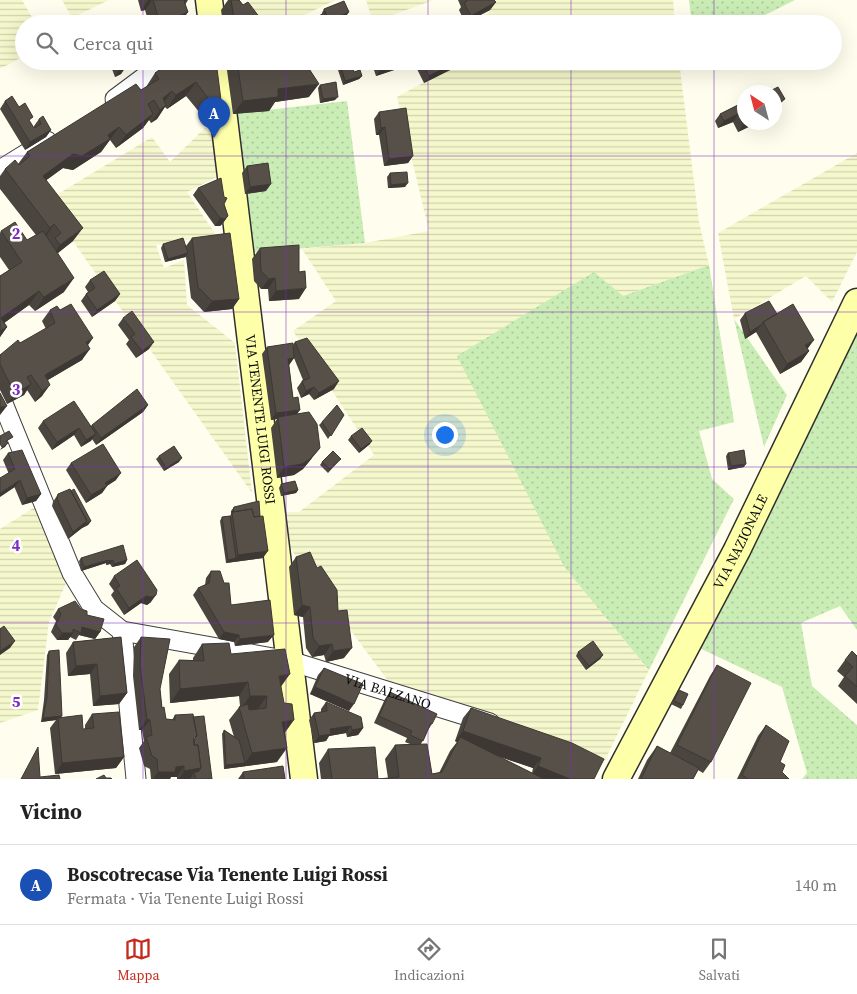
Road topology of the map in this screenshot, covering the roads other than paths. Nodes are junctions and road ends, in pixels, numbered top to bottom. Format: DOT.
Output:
graph roads {
  1 [pos="209,0"];
  2 [pos="211,15"];
  3 [pos="153,70"];
  4 [pos="218,70"];
  5 [pos="100,108"];
  6 [pos="59,133"];
  7 [pos="0,170"];
  8 [pos="857,302"];
  9 [pos="0,396"];
  10 [pos="122,631"];
  11 [pos="290,661"];
  12 [pos="510,730"];
  13 [pos="606,774"];
  14 [pos="136,779"];
  15 [pos="304,779"];
  16 [pos="612,779"];
  1 -- 2 [label="street"];
  3 -- 5 [label="street"];
  4 -- 11 [label="street, VIA TENENTE LUIGI ROSSI"];
  6 -- 7 [label="street"];
  8 -- 13 [label="street, VIA NAZIONALE"];
  9 -- 10 [label="street, VIA BALZANO"];
  10 -- 11 [label="street, VIA BALZANO"];
  10 -- 14 [label="street"];
  11 -- 12 [label="street, VIA BALZANO"];
  11 -- 15 [label="street, VIA TENENTE LUIGI ROSSI"];
  13 -- 16 [label="street"];
}
